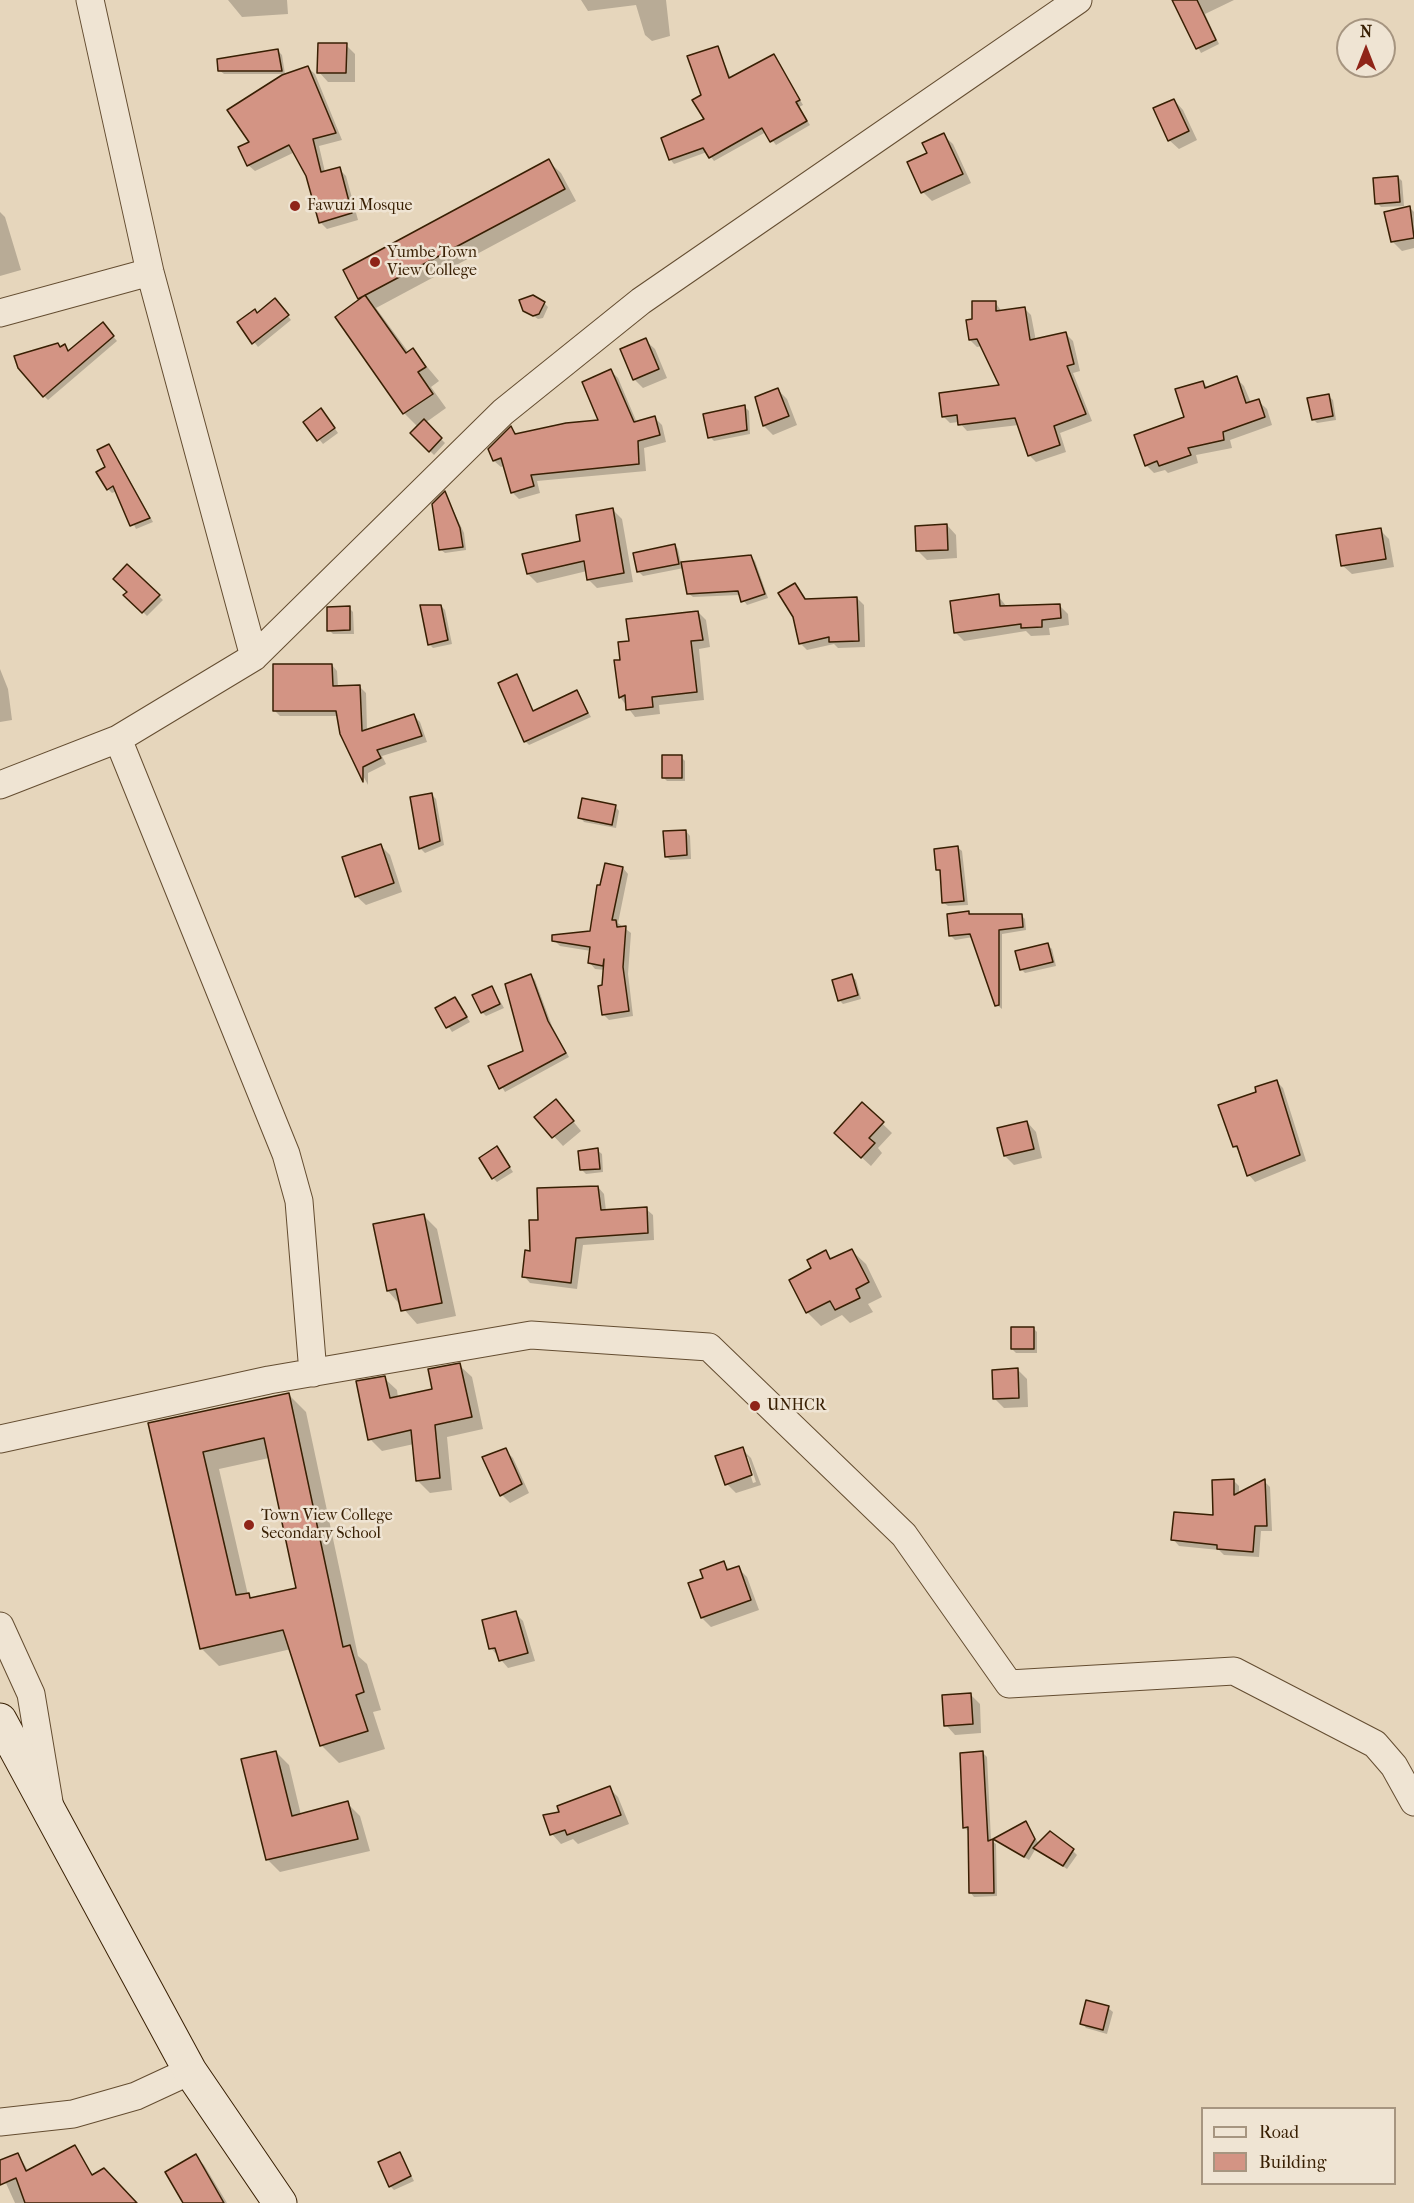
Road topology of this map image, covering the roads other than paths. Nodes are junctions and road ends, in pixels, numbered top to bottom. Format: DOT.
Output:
graph roads {
  1 [pos="90,0"];
  2 [pos="1078,0"];
  3 [pos="150,272"];
  4 [pos="0,313"];
  5 [pos="254,657"];
  6 [pos="118,739"];
  7 [pos="0,785"];
  8 [pos="313,1373"];
  9 [pos="0,1439"];
  10 [pos="0,1626"];
  11 [pos="0,1719"];
  12 [pos="1414,1802"];
  13 [pos="50,1812"];
  14 [pos="190,2072"];
  15 [pos="0,2122"];
  16 [pos="280,2203"];
  1 -- 3 [label="street"];
  2 -- 5 [label="street"];
  3 -- 4 [label="street"];
  3 -- 5 [label="street"];
  5 -- 6 [label="street"];
  6 -- 7 [label="street"];
  6 -- 8 [label="street"];
  8 -- 9 [label="street"];
  8 -- 12 [label="street"];
  10 -- 13 [label="street"];
  11 -- 13 [label="main road"];
  13 -- 14 [label="main road"];
  14 -- 15 [label="street"];
  14 -- 16 [label="main road"];
}
